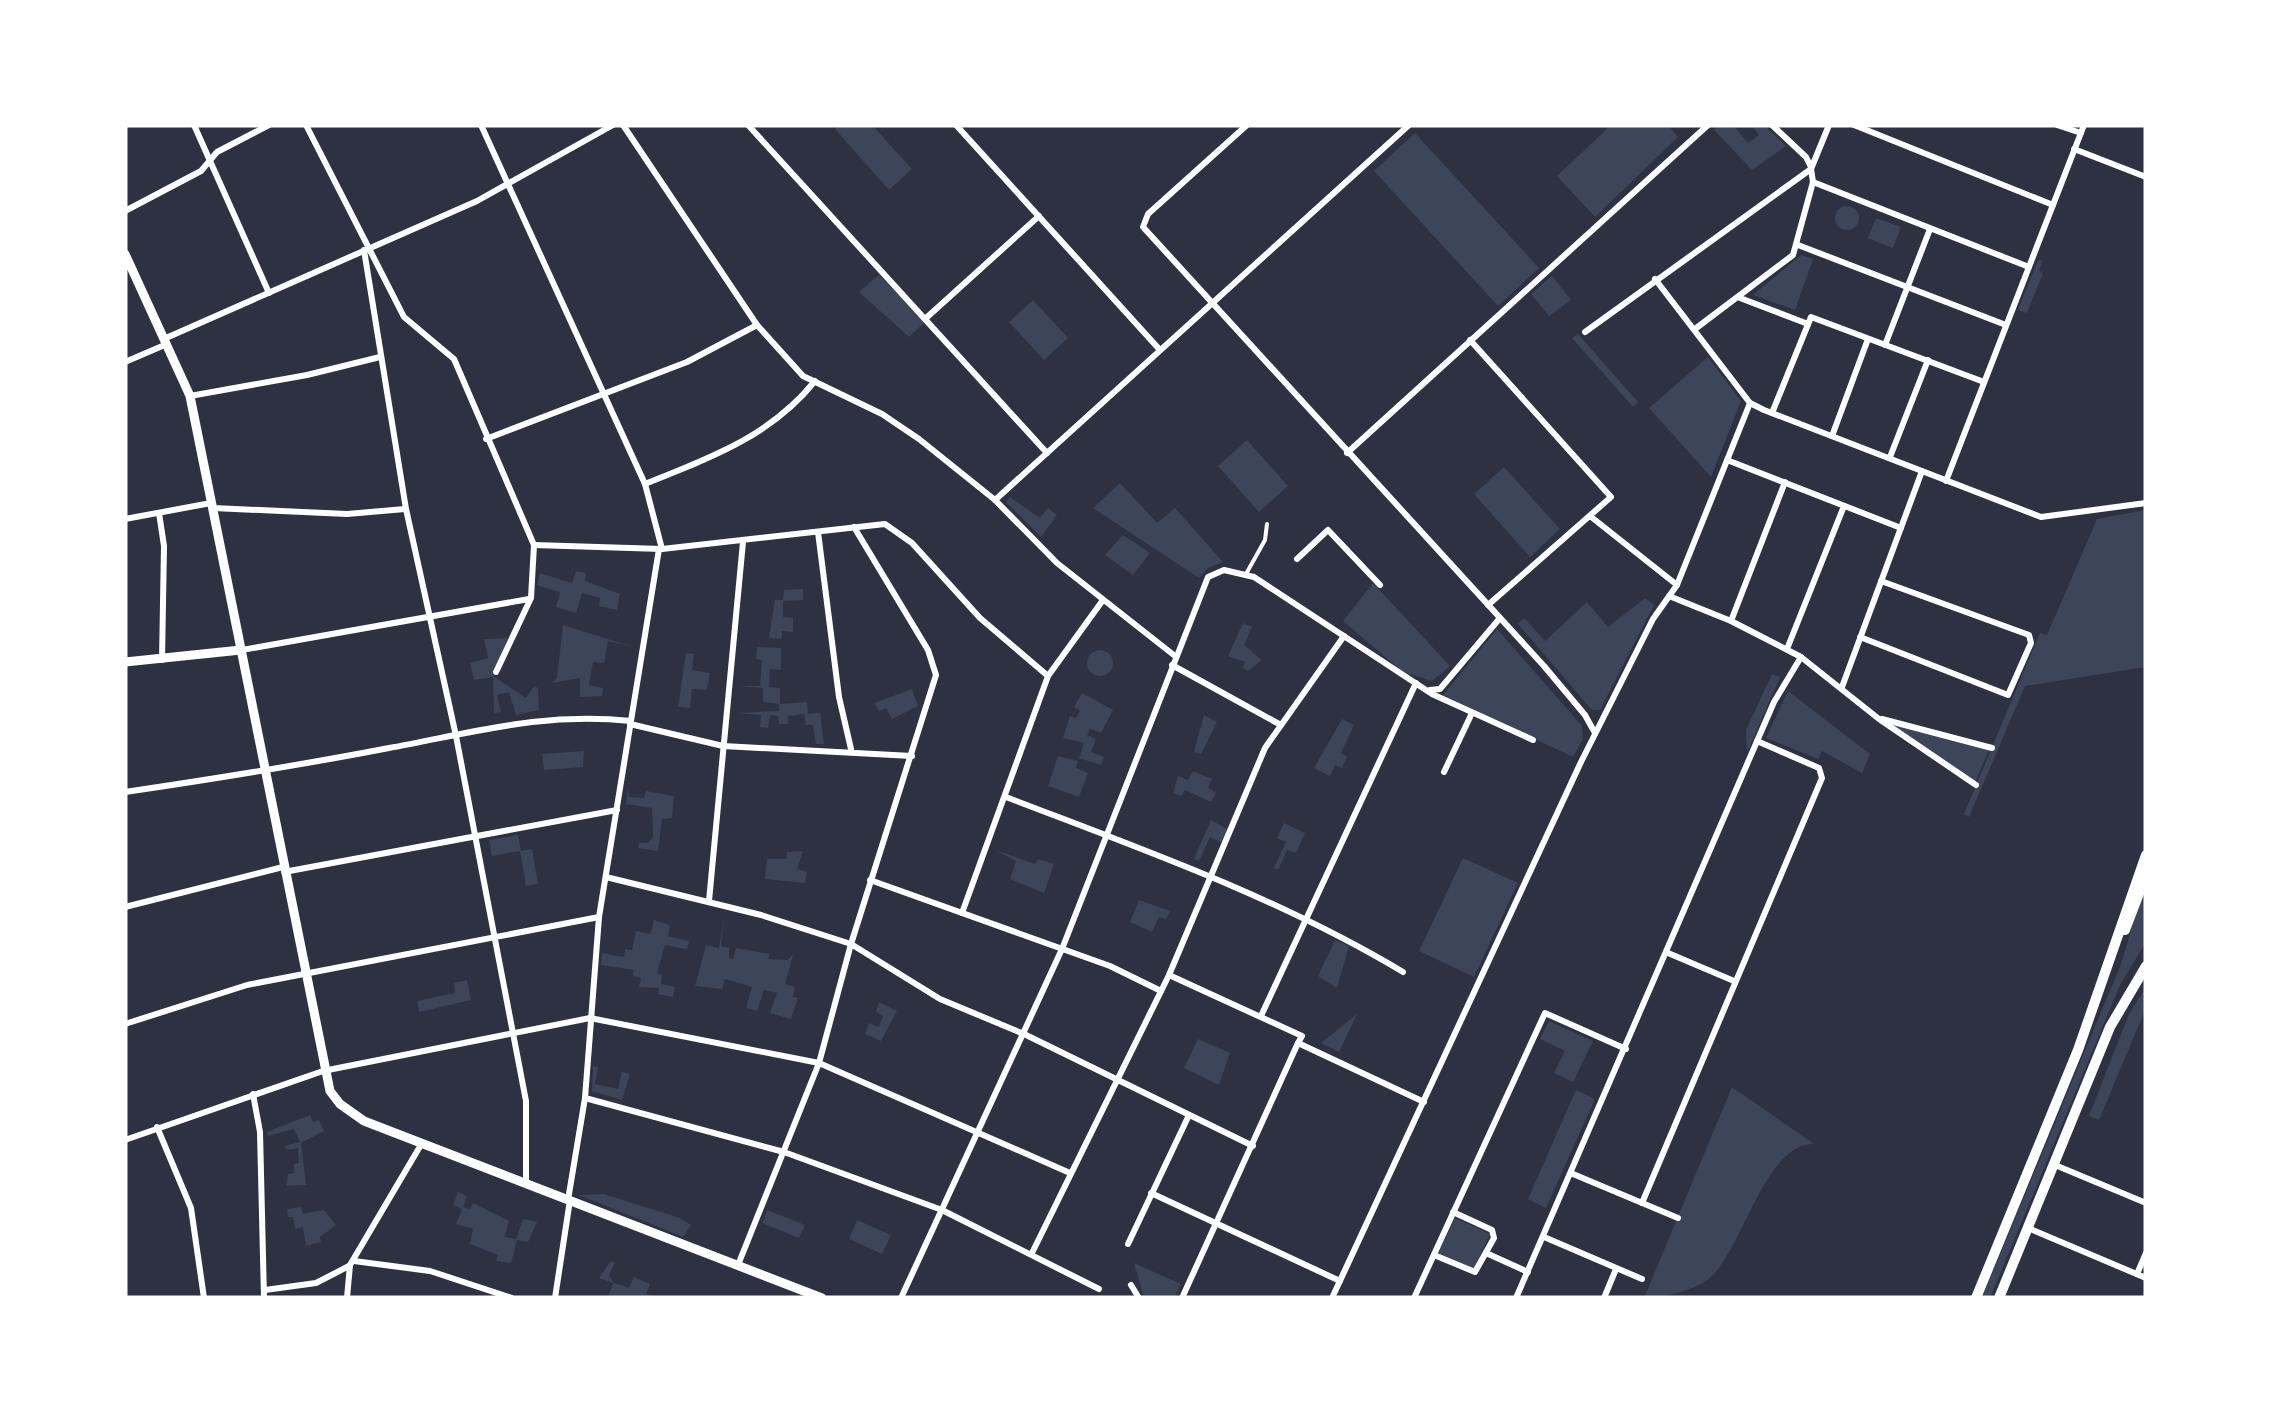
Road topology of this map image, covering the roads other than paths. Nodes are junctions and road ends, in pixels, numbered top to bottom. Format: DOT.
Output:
graph roads {
  1 [pos="194,125"];
  2 [pos="269,125"];
  3 [pos="306,125"];
  4 [pos="482,125"];
  5 [pos="613,125"];
  6 [pos="623,125"];
  7 [pos="748,125"];
  8 [pos="956,125"];
  9 [pos="1247,125"];
  10 [pos="1409,125"];
  11 [pos="1708,125"];
  12 [pos="1772,125"];
  13 [pos="1829,125"];
  14 [pos="1854,125"];
  15 [pos="2057,125"];
  16 [pos="1872,128"];
  17 [pos="2082,129"];
  18 [pos="2074,150"];
  19 [pos="208,162"];
  20 [pos="1811,169"];
  21 [pos="2146,178"];
  22 [pos="1813,182"];
  23 [pos="509,185"];
  24 [pos="2053,205"];
  25 [pos="125,211"];
  26 [pos="1038,216"];
  27 [pos="1930,228"];
  28 [pos="1798,244"];
  29 [pos="367,249"];
  30 [pos="125,254"];
  31 [pos="2029,267"];
  32 [pos="1655,279"];
  33 [pos="1907,287"];
  34 [pos="269,293"];
  35 [pos="1740,298"];
  36 [pos="1211,303"];
  37 [pos="925,319"];
  38 [pos="1808,324"];
  39 [pos="756,325"];
  40 [pos="2006,325"];
  41 [pos="1695,329"];
  42 [pos="1586,332"];
  43 [pos="1868,339"];
  44 [pos="1470,340"];
  45 [pos="167,341"];
  46 [pos="1885,345"];
  47 [pos="1160,350"];
  48 [pos="380,357"];
  49 [pos="1928,360"];
  50 [pos="125,362"];
  51 [pos="815,380"];
  52 [pos="1984,382"];
  53 [pos="190,396"];
  54 [pos="604,396"];
  55 [pos="1750,403"];
  56 [pos="1772,413"];
  57 [pos="1832,436"];
  58 [pos="486,439"];
  59 [pos="1347,452"];
  60 [pos="1047,453"];
  61 [pos="1890,458"];
  62 [pos="1726,460"];
  63 [pos="1922,471"];
  64 [pos="1946,481"];
  65 [pos="1785,482"];
  66 [pos="644,484"];
  67 [pos="995,500"];
  68 [pos="2146,503"];
  69 [pos="211,505"];
  70 [pos="1844,506"];
  71 [pos="406,508"];
  72 [pos="159,513"];
  73 [pos="1590,516"];
  74 [pos="125,520"];
  75 [pos="1268,524"];
  76 [pos="854,527"];
  77 [pos="1901,528"];
  78 [pos="818,532"];
  79 [pos="744,542"];
  80 [pos="534,545"];
  81 [pos="660,549"];
  82 [pos="1297,560"];
  83 [pos="1246,574"];
  84 [pos="1882,581"];
  85 [pos="1677,585"];
  86 [pos="1380,586"];
  87 [pos="1670,596"];
  88 [pos="531,598"];
  89 [pos="1103,600"];
  90 [pos="1488,605"];
  91 [pos="428,617"];
  92 [pos="1500,618"];
  93 [pos="1731,621"];
  94 [pos="1344,636"];
  95 [pos="1860,637"];
  96 [pos="1786,649"];
  97 [pos="240,650"];
  98 [pos="1175,656"];
  99 [pos="1801,658"];
  100 [pos="162,660"];
  101 [pos="125,662"];
  102 [pos="1172,665"];
  103 [pos="496,672"];
  104 [pos="1048,676"];
  105 [pos="1420,686"];
  106 [pos="1842,687"];
  107 [pos="1472,713"];
  108 [pos="1880,719"];
  109 [pos="631,723"];
  110 [pos="1279,724"];
  111 [pos="1595,734"];
  112 [pos="456,736"];
  113 [pos="1533,740"];
  114 [pos="1757,741"];
  115 [pos="724,746"];
  116 [pos="1992,748"];
  117 [pos="852,750"];
  118 [pos="912,756"];
  119 [pos="264,772"];
  120 [pos="1444,772"];
  121 [pos="1976,785"];
  122 [pos="125,792"];
  123 [pos="1006,797"];
  124 [pos="617,810"];
  125 [pos="475,834"];
  126 [pos="1109,836"];
  127 [pos="2146,856"];
  128 [pos="283,870"];
  129 [pos="2146,875"];
  130 [pos="606,876"];
  131 [pos="1212,877"];
  132 [pos="870,880"];
  133 [pos="709,901"];
  134 [pos="125,907"];
  135 [pos="962,913"];
  136 [pos="599,917"];
  137 [pos="1304,919"];
  138 [pos="494,936"];
  139 [pos="851,944"];
  140 [pos="1062,949"];
  141 [pos="1668,953"];
  142 [pos="2146,956"];
  143 [pos="2146,966"];
  144 [pos="1403,972"];
  145 [pos="303,974"];
  146 [pos="1169,975"];
  147 [pos="1734,980"];
  148 [pos="1161,991"];
  149 [pos="2120,1007"];
  150 [pos="2092,1012"];
  151 [pos="1261,1016"];
  152 [pos="590,1018"];
  153 [pos="125,1024"];
  154 [pos="1024,1034"];
  155 [pos="513,1035"];
  156 [pos="1298,1043"];
  157 [pos="1626,1049"];
  158 [pos="819,1064"];
  159 [pos="323,1071"];
  160 [pos="1117,1078"];
  161 [pos="253,1094"];
  162 [pos="585,1098"];
  163 [pos="1424,1102"];
  164 [pos="1190,1115"];
  165 [pos="158,1128"];
  166 [pos="979,1130"];
  167 [pos="125,1140"];
  168 [pos="422,1143"];
  169 [pos="1253,1146"];
  170 [pos="784,1152"];
  171 [pos="2054,1165"];
  172 [pos="1070,1174"];
  173 [pos="1573,1174"];
  174 [pos="526,1184"];
  175 [pos="1152,1193"];
  176 [pos="569,1200"];
  177 [pos="1642,1203"];
  178 [pos="2146,1203"];
  179 [pos="942,1210"];
  180 [pos="1454,1212"];
  181 [pos="1678,1218"];
  182 [pos="1217,1224"];
  183 [pos="2028,1228"];
  184 [pos="1544,1237"];
  185 [pos="1128,1244"];
  186 [pos="1032,1253"];
  187 [pos="1486,1253"];
  188 [pos="2146,1253"];
  189 [pos="1434,1255"];
  190 [pos="352,1263"];
  191 [pos="738,1265"];
  192 [pos="1616,1269"];
  193 [pos="1528,1272"];
  194 [pos="2137,1274"];
  195 [pos="2146,1278"];
  196 [pos="1642,1279"];
  197 [pos="1340,1281"];
  198 [pos="1131,1285"];
  199 [pos="1099,1288"];
  200 [pos="794,1293"];
  201 [pos="264,1294"];
  202 [pos="204,1298"];
  203 [pos="347,1298"];
  204 [pos="512,1298"];
  205 [pos="555,1298"];
  206 [pos="821,1298"];
  207 [pos="902,1298"];
  208 [pos="1140,1298"];
  209 [pos="1182,1298"];
  210 [pos="1332,1298"];
  211 [pos="1414,1298"];
  212 [pos="1516,1298"];
  213 [pos="1604,1298"];
  214 [pos="1976,1298"];
  215 [pos="1999,1298"];
  1 -- 19 [label="street"];
  2 -- 19 [label="street"];
  3 -- 29 [label="street"];
  4 -- 23 [label="street"];
  5 -- 23 [label="street"];
  6 -- 39 [label="street"];
  7 -- 37 [label="street"];
  8 -- 26 [label="street"];
  9 -- 36 [label="street"];
  10 -- 36 [label="street"];
  11 -- 44 [label="street"];
  12 -- 20 [label="street"];
  13 -- 20 [label="street"];
  14 -- 16 [label="street"];
  15 -- 17 [label="street"];
  16 -- 24 [label="street"];
  17 -- 18 [label="street"];
  18 -- 21 [label="street"];
  18 -- 24 [label="street"];
  19 -- 25 [label="street"];
  19 -- 34 [label="street"];
  20 -- 22 [label="street"];
  20 -- 32 [label="street"];
  22 -- 27 [label="street"];
  22 -- 28 [label="street"];
  23 -- 29 [label="street"];
  23 -- 54 [label="street"];
  24 -- 31 [label="street"];
  26 -- 37 [label="street"];
  26 -- 47 [label="street"];
  27 -- 31 [label="street"];
  27 -- 33 [label="street"];
  28 -- 33 [label="street"];
  28 -- 35 [label="street"];
  29 -- 34 [label="street"];
  29 -- 48 [label="street"];
  29 -- 58 [label="street"];
  30 -- 45 [label="street"];
  31 -- 40 [label="street"];
  32 -- 41 [label="street"];
  32 -- 42 [label="street"];
  33 -- 40 [label="street"];
  33 -- 46 [label="street"];
  34 -- 45 [label="street"];
  35 -- 38 [label="street"];
  35 -- 41 [label="street"];
  36 -- 47 [label="street"];
  36 -- 59 [label="street"];
  37 -- 60 [label="street"];
  38 -- 43 [label="street"];
  38 -- 56 [label="street"];
  39 -- 51 [label="street"];
  39 -- 54 [label="street"];
  40 -- 52 [label="street"];
  41 -- 55 [label="street"];
  43 -- 46 [label="street"];
  43 -- 57 [label="street"];
  44 -- 59 [label="street"];
  44 -- 73 [label="street"];
  45 -- 50 [label="street"];
  45 -- 53 [label="street"];
  46 -- 49 [label="street"];
  47 -- 60 [label="street"];
  48 -- 53 [label="street"];
  48 -- 71 [label="street"];
  49 -- 52 [label="street"];
  49 -- 61 [label="street"];
  51 -- 66 [label="street"];
  51 -- 67 [label="street"];
  52 -- 64 [label="street"];
  53 -- 69 [label="street"];
  54 -- 58 [label="street"];
  54 -- 66 [label="street"];
  55 -- 56 [label="street"];
  55 -- 62 [label="street"];
  56 -- 57 [label="street"];
  57 -- 61 [label="street"];
  58 -- 80 [label="street"];
  59 -- 90 [label="street"];
  60 -- 67 [label="street"];
  61 -- 63 [label="street"];
  62 -- 65 [label="street"];
  62 -- 85 [label="street"];
  63 -- 64 [label="street"];
  63 -- 77 [label="street"];
  64 -- 68 [label="street"];
  65 -- 70 [label="street"];
  65 -- 93 [label="street"];
  66 -- 81 [label="street"];
  67 -- 89 [label="street"];
  69 -- 71 [label="street"];
  69 -- 72 [label="street"];
  69 -- 97 [label="street"];
  70 -- 77 [label="street"];
  70 -- 96 [label="street"];
  71 -- 91 [label="street"];
  72 -- 74 [label="street"];
  72 -- 100 [label="street"];
  73 -- 85 [label="street"];
  73 -- 90 [label="street"];
  75 -- 83 [label="lane"];
  76 -- 78 [label="street"];
  76 -- 104 [label="street"];
  76 -- 118 [label="street"];
  77 -- 84 [label="street"];
  78 -- 79 [label="street"];
  78 -- 117 [label="street"];
  79 -- 81 [label="street"];
  79 -- 115 [label="street"];
  80 -- 81 [label="street"];
  80 -- 88 [label="street"];
  81 -- 109 [label="street"];
  82 -- 86 [label="street"];
  83 -- 94 [label="street"];
  83 -- 98 [label="street"];
  84 -- 95 [label="street"];
  84 -- 95 [label="street"];
  85 -- 87 [label="street"];
  87 -- 93 [label="street"];
  87 -- 111 [label="street"];
  88 -- 91 [label="street"];
  88 -- 103 [label="street"];
  89 -- 98 [label="street"];
  89 -- 104 [label="street"];
  90 -- 92 [label="street"];
  91 -- 97 [label="street"];
  91 -- 112 [label="street"];
  92 -- 105 [label="street"];
  92 -- 111 [label="street"];
  93 -- 96 [label="street"];
  94 -- 105 [label="street"];
  94 -- 110 [label="street"];
  95 -- 106 [label="street"];
  96 -- 99 [label="street"];
  97 -- 100 [label="street"];
  97 -- 119 [label="street"];
  98 -- 102 [label="street"];
  99 -- 106 [label="street"];
  99 -- 114 [label="street"];
  100 -- 101 [label="street"];
  102 -- 110 [label="street"];
  102 -- 126 [label="street"];
  104 -- 123 [label="street"];
  105 -- 107 [label="street"];
  105 -- 137 [label="street"];
  106 -- 108 [label="street"];
  107 -- 113 [label="street"];
  107 -- 120 [label="street"];
  108 -- 116 [label="street"];
  108 -- 121 [label="street"];
  109 -- 112 [label="street"];
  109 -- 115 [label="street"];
  109 -- 124 [label="street"];
  110 -- 131 [label="street"];
  111 -- 163 [label="street"];
  112 -- 119 [label="street"];
  112 -- 125 [label="street"];
  114 -- 141 [label="street"];
  114 -- 147 [label="street"];
  115 -- 117 [label="street"];
  115 -- 133 [label="street"];
  117 -- 118 [label="street"];
  118 -- 132 [label="street"];
  119 -- 122 [label="street"];
  119 -- 128 [label="street"];
  123 -- 126 [label="street"];
  123 -- 135 [label="street"];
  124 -- 125 [label="street"];
  124 -- 130 [label="street"];
  125 -- 128 [label="street"];
  125 -- 138 [label="street"];
  126 -- 131 [label="street"];
  126 -- 140 [label="street"];
  127 -- 150 [label="main road"];
  128 -- 134 [label="street"];
  128 -- 145 [label="street"];
  129 -- 150 [label="main road"];
  130 -- 133 [label="street"];
  130 -- 136 [label="street"];
  131 -- 137 [label="street"];
  131 -- 146 [label="street"];
  132 -- 135 [label="street"];
  132 -- 139 [label="street"];
  133 -- 139 [label="street"];
  135 -- 140 [label="street"];
  136 -- 138 [label="street"];
  136 -- 152 [label="street"];
  137 -- 144 [label="street"];
  137 -- 151 [label="street"];
  138 -- 145 [label="street"];
  138 -- 155 [label="street"];
  139 -- 154 [label="street"];
  139 -- 158 [label="street"];
  140 -- 148 [label="street"];
  140 -- 154 [label="street"];
  141 -- 147 [label="street"];
  141 -- 157 [label="street"];
  142 -- 149 [label="main road"];
  143 -- 149 [label="main road"];
  145 -- 153 [label="street"];
  145 -- 159 [label="street"];
  146 -- 148 [label="street"];
  146 -- 151 [label="street"];
  147 -- 177 [label="street"];
  148 -- 160 [label="street"];
  149 -- 171 [label="main road"];
  150 -- 214 [label="main road"];
  151 -- 156 [label="street"];
  152 -- 155 [label="street"];
  152 -- 158 [label="street"];
  152 -- 162 [label="street"];
  154 -- 160 [label="street"];
  154 -- 166 [label="street"];
  155 -- 159 [label="street"];
  155 -- 174 [label="street"];
  156 -- 163 [label="street"];
  156 -- 169 [label="street"];
  157 -- 173 [label="street"];
  157 -- 180 [label="street"];
  158 -- 166 [label="street"];
  158 -- 170 [label="street"];
  159 -- 161 [label="street"];
  159 -- 168 [label="street"];
  160 -- 164 [label="street"];
  160 -- 172 [label="street"];
  161 -- 165 [label="street"];
  161 -- 201 [label="street"];
  162 -- 170 [label="street"];
  162 -- 176 [label="street"];
  163 -- 197 [label="street"];
  164 -- 169 [label="street"];
  164 -- 175 [label="street"];
  165 -- 167 [label="street"];
  165 -- 202 [label="street"];
  166 -- 172 [label="street"];
  166 -- 179 [label="street"];
  168 -- 174 [label="street"];
  168 -- 190 [label="street"];
  169 -- 182 [label="street"];
  170 -- 179 [label="street"];
  170 -- 191 [label="street"];
  171 -- 178 [label="street"];
  171 -- 183 [label="main road"];
  172 -- 186 [label="street"];
  173 -- 177 [label="street"];
  173 -- 184 [label="street"];
  174 -- 176 [label="street"];
  175 -- 182 [label="street"];
  175 -- 185 [label="street"];
  176 -- 191 [label="street"];
  176 -- 205 [label="street"];
  177 -- 181 [label="street"];
  179 -- 186 [label="street"];
  179 -- 207 [label="street"];
  180 -- 187 [label="street"];
  180 -- 189 [label="street"];
  182 -- 197 [label="street"];
  182 -- 209 [label="street"];
  183 -- 194 [label="street"];
  183 -- 215 [label="main road"];
  184 -- 192 [label="street"];
  184 -- 193 [label="street"];
  186 -- 199 [label="street"];
  187 -- 189 [label="street"];
  187 -- 193 [label="street"];
  188 -- 194 [label="street"];
  189 -- 211 [label="street"];
  190 -- 201 [label="street"];
  190 -- 203 [label="street"];
  190 -- 204 [label="street"];
  191 -- 200 [label="street"];
  192 -- 196 [label="street"];
  192 -- 213 [label="street"];
  193 -- 212 [label="street"];
  194 -- 195 [label="street"];
  197 -- 210 [label="street"];
  198 -- 208 [label="street"];
  200 -- 206 [label="street"];
}
